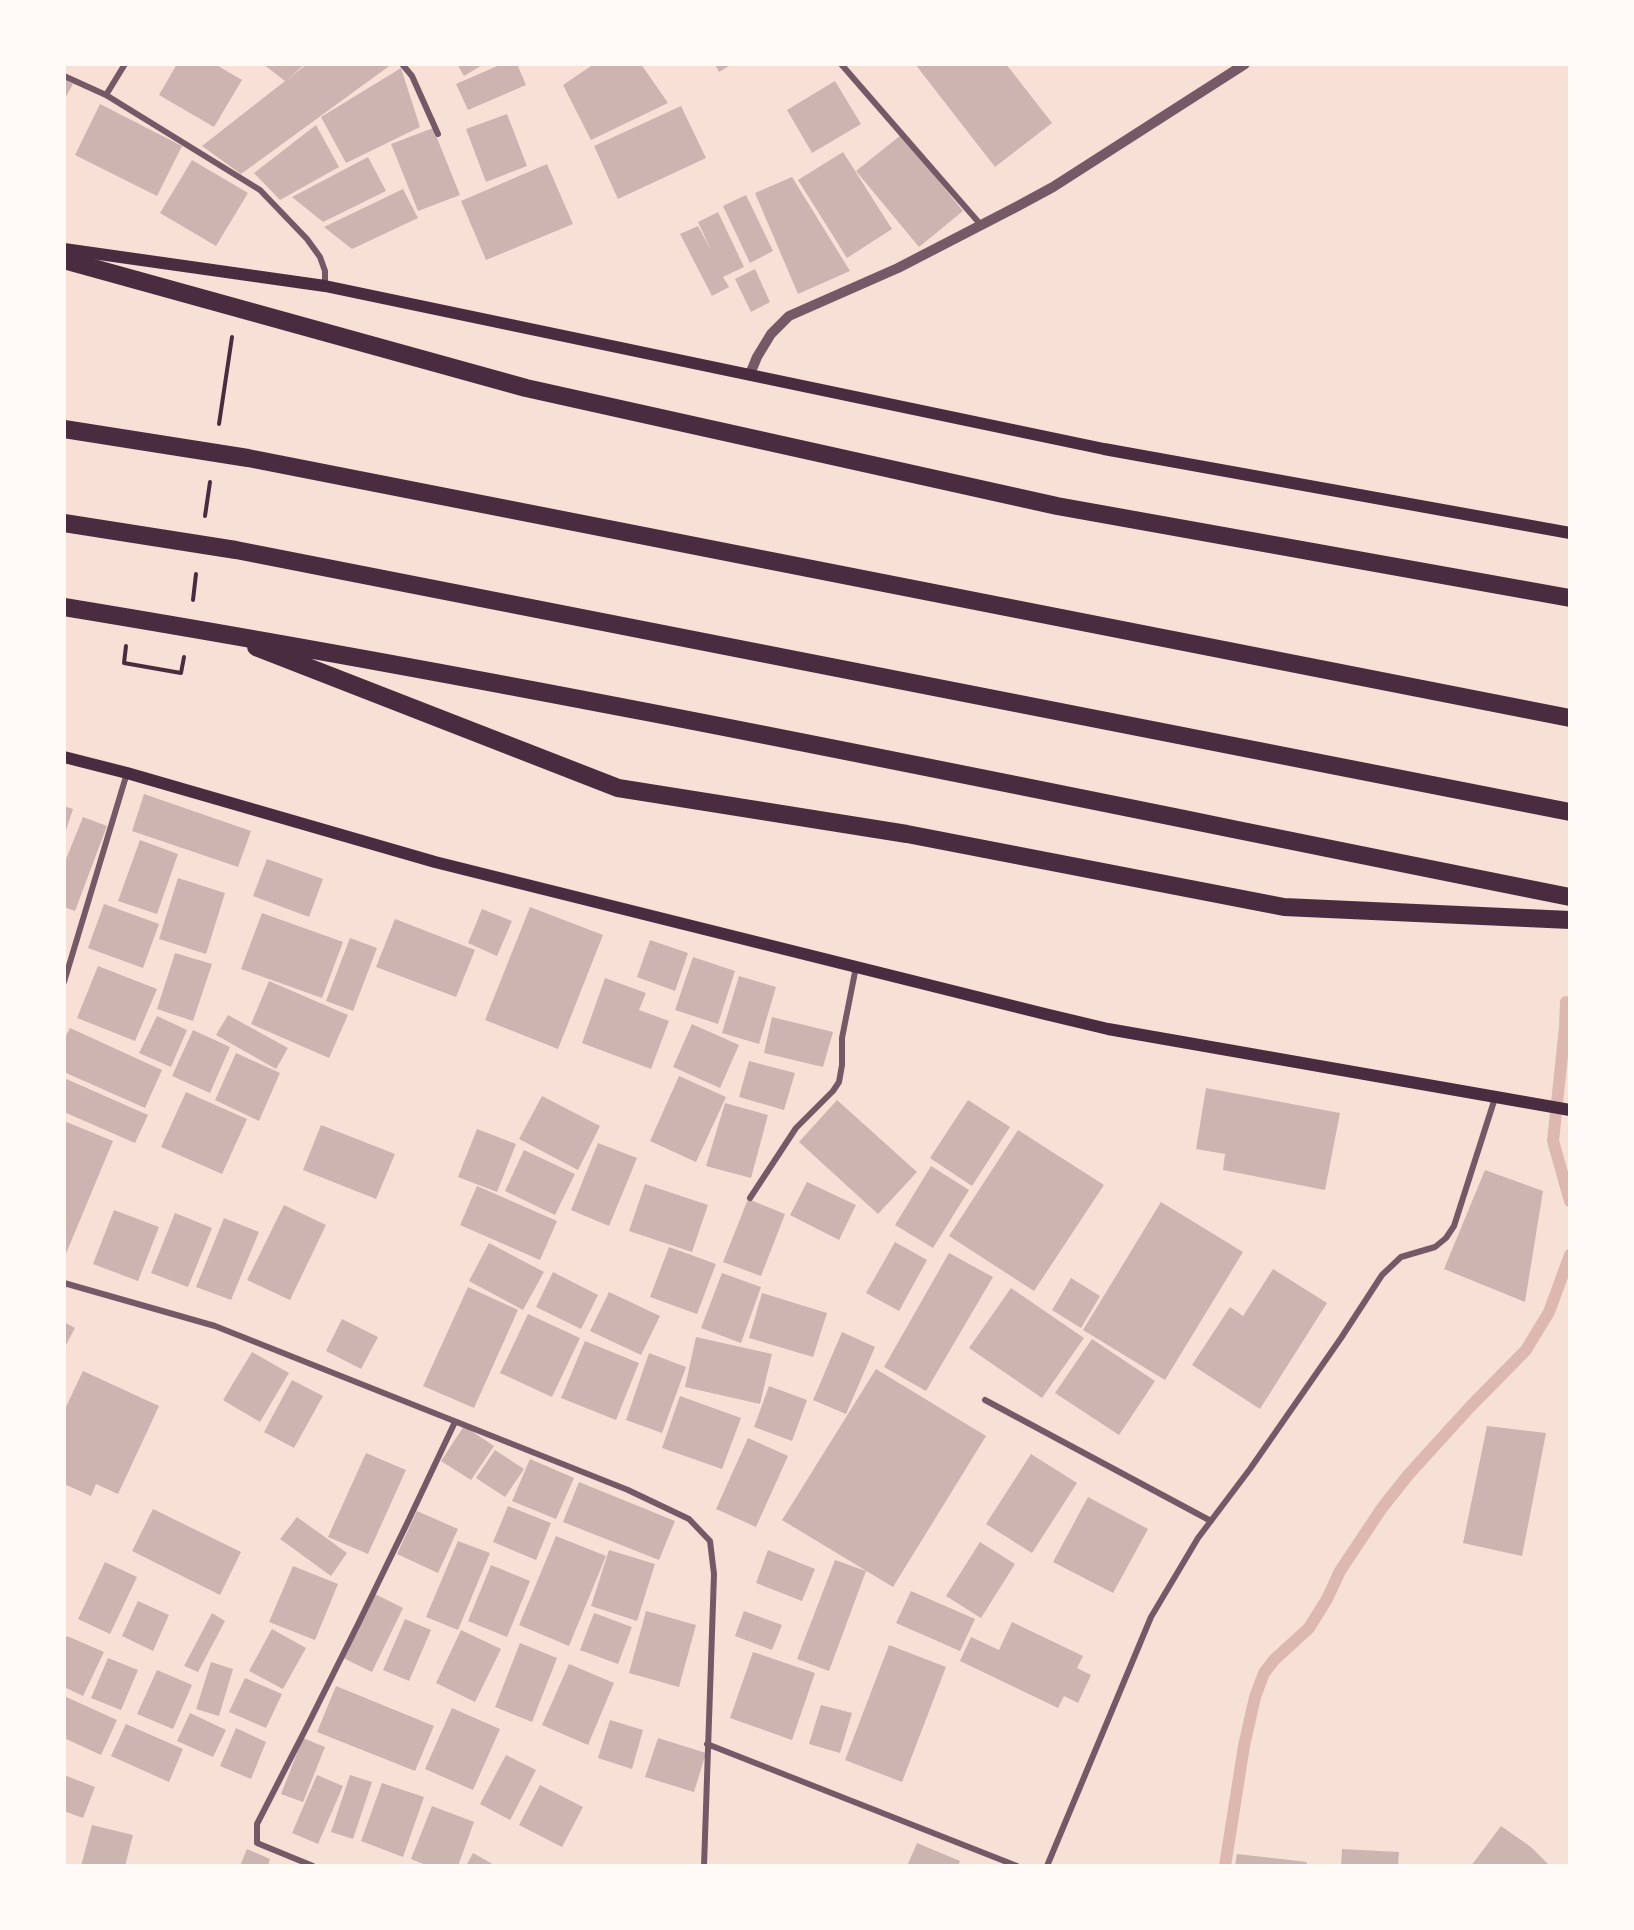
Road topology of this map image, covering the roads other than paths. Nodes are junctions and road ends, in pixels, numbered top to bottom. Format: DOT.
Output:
graph roads {
  1 [pos="125,64"];
  2 [pos="402,64"];
  3 [pos="841,64"];
  4 [pos="1245,64"];
  5 [pos="64,76"];
  6 [pos="106,95"];
  7 [pos="438,134"];
  8 [pos="981,225"];
  9 [pos="64,249"];
  10 [pos="64,260"];
  11 [pos="325,286"];
  12 [pos="750,374"];
  13 [pos="64,429"];
  14 [pos="64,523"];
  15 [pos="1569,533"];
  16 [pos="1569,598"];
  17 [pos="64,607"];
  18 [pos="216,632"];
  19 [pos="1569,718"];
  20 [pos="64,757"];
  21 [pos="127,773"];
  22 [pos="1569,812"];
  23 [pos="1569,897"];
  24 [pos="1569,920"];
  25 [pos="856,966"];
  26 [pos="64,982"];
  27 [pos="1495,1098"];
  28 [pos="1569,1110"];
  29 [pos="750,1198"];
  30 [pos="64,1283"];
  31 [pos="985,1400"];
  32 [pos="455,1422"];
  33 [pos="1211,1521"];
  34 [pos="707,1744"];
  35 [pos="313,1866"];
  36 [pos="704,1866"];
  37 [pos="1017,1866"];
  38 [pos="1047,1866"];
  1 -- 6 [label="street"];
  2 -- 7 [label="street"];
  3 -- 8 [label="street"];
  4 -- 8 [label="street"];
  5 -- 6 [label="street"];
  6 -- 11 [label="street"];
  8 -- 12 [label="street"];
  9 -- 11 [label="main road"];
  10 -- 16 [label="highway"];
  11 -- 12 [label="main road"];
  12 -- 15 [label="main road"];
  13 -- 19 [label="highway"];
  14 -- 22 [label="highway"];
  17 -- 18 [label="highway"];
  18 -- 23 [label="highway"];
  18 -- 24 [label="highway"];
  20 -- 21 [label="main road"];
  21 -- 25 [label="main road"];
  21 -- 26 [label="street"];
  25 -- 27 [label="main road"];
  25 -- 29 [label="street"];
  27 -- 28 [label="main road"];
  27 -- 33 [label="street"];
  30 -- 32 [label="street"];
  31 -- 33 [label="street"];
  32 -- 34 [label="street"];
  32 -- 35 [label="street"];
  33 -- 38 [label="street"];
  34 -- 36 [label="street"];
  34 -- 37 [label="street"];
}
